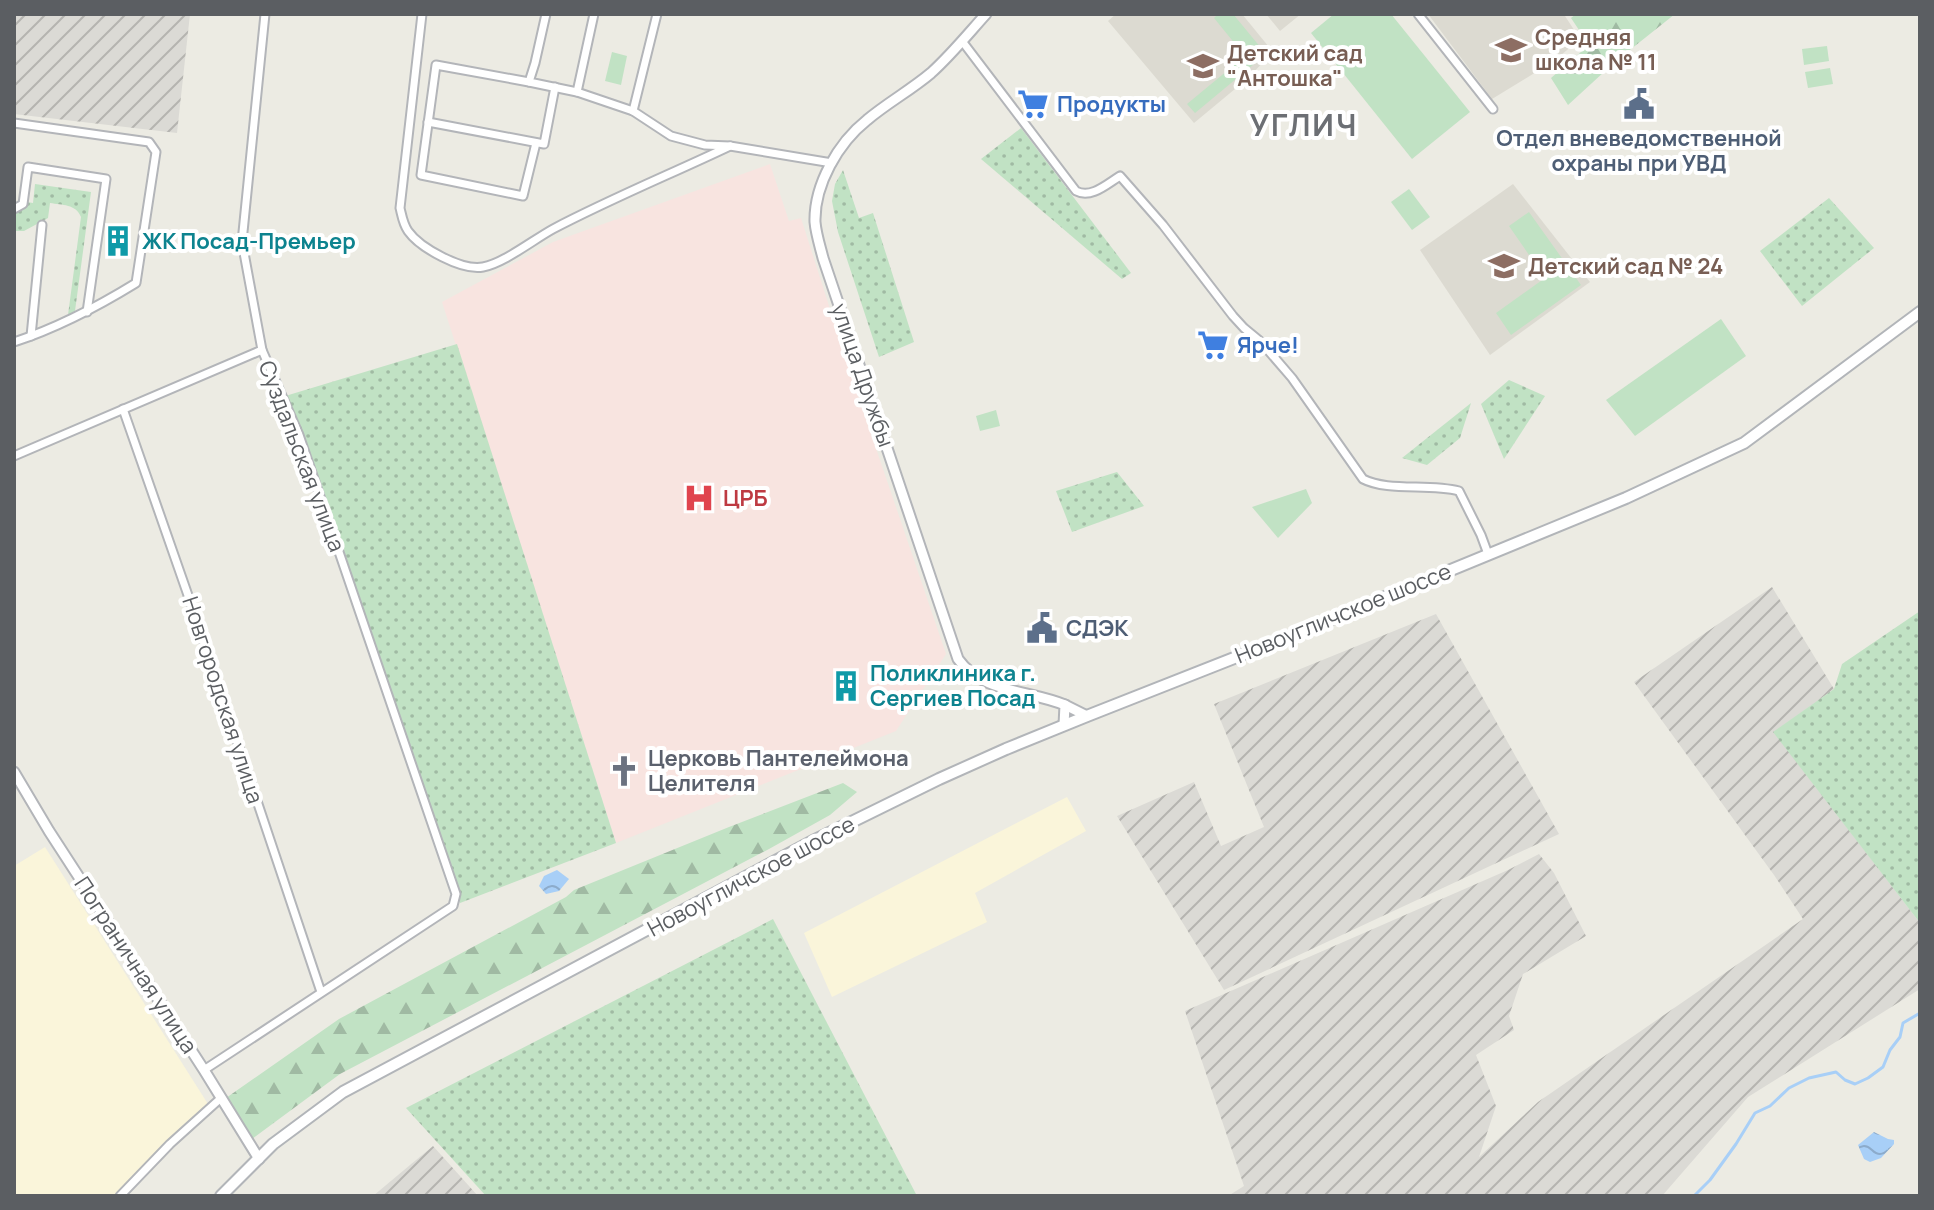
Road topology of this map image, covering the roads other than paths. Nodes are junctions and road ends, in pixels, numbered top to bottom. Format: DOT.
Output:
graph roads {
  1 [pos="265,14"];
  2 [pos="422,14"];
  3 [pos="546,14"];
  4 [pos="594,14"];
  5 [pos="657,14"];
  6 [pos="986,14"];
  7 [pos="1418,14"];
  8 [pos="962,41"];
  9 [pos="529,82"];
  10 [pos="555,87"];
  11 [pos="577,92"];
  12 [pos="1493,109"];
  13 [pos="633,111"];
  14 [pos="428,122"];
  15 [pos="14,123"];
  16 [pos="536,143"];
  17 [pos="730,146"];
  18 [pos="832,163"];
  19 [pos="14,209"];
  20 [pos="42,225"];
  21 [pos="87,312"];
  22 [pos="1920,312"];
  23 [pos="31,336"];
  24 [pos="14,342"];
  25 [pos="262,350"];
  26 [pos="123,409"];
  27 [pos="14,456"];
  28 [pos="1488,554"];
  29 [pos="1065,705"];
  30 [pos="1087,716"];
  31 [pos="1064,725"];
  32 [pos="14,772"];
  33 [pos="321,992"];
  34 [pos="204,1070"];
  35 [pos="221,1098"];
  36 [pos="259,1159"];
  37 [pos="225,1194"];
  38 [pos="120,1196"];
  1 -- 25 [label="street, Суздальская улица"];
  2 -- 17 [label="street"];
  3 -- 9 [label="street"];
  4 -- 11 [label="street"];
  5 -- 13 [label="street"];
  6 -- 8 [label="street, улица Дружбы"];
  7 -- 12 [label="street"];
  8 -- 18 [label="street, улица Дружбы"];
  8 -- 28 [label="street"];
  9 -- 10 [label="street"];
  9 -- 14 [label="street"];
  10 -- 11 [label="street"];
  10 -- 16 [label="street"];
  11 -- 13 [label="street"];
  13 -- 17 [label="street"];
  14 -- 16 [label="street"];
  14 -- 16 [label="street"];
  15 -- 21 [label="street"];
  17 -- 18 [label="street"];
  18 -- 29 [label="street, улица Дружбы"];
  19 -- 21 [label="street"];
  20 -- 23 [label="street"];
  21 -- 23 [label="street"];
  22 -- 28 [label="main road, Новоугличское шоссе"];
  23 -- 24 [label="street"];
  25 -- 26 [label="street"];
  25 -- 33 [label="street, Суздальская улица"];
  26 -- 27 [label="street"];
  26 -- 33 [label="street, Новгородская улица"];
  28 -- 30 [label="main road, Новоугличское шоссе"];
  29 -- 30 [label="street, улица Дружбы"];
  29 -- 31 [label="street"];
  30 -- 31 [label="main road, Новоугличское шоссе"];
  31 -- 36 [label="main road, Новоугличское шоссе"];
  32 -- 34 [label="street, Пограничная улица"];
  33 -- 34 [label="street"];
  34 -- 35 [label="street, Пограничная улица"];
  35 -- 36 [label="street, Пограничная улица"];
  35 -- 38 [label="street"];
  36 -- 37 [label="main road, Новоугличское шоссе"];
}
